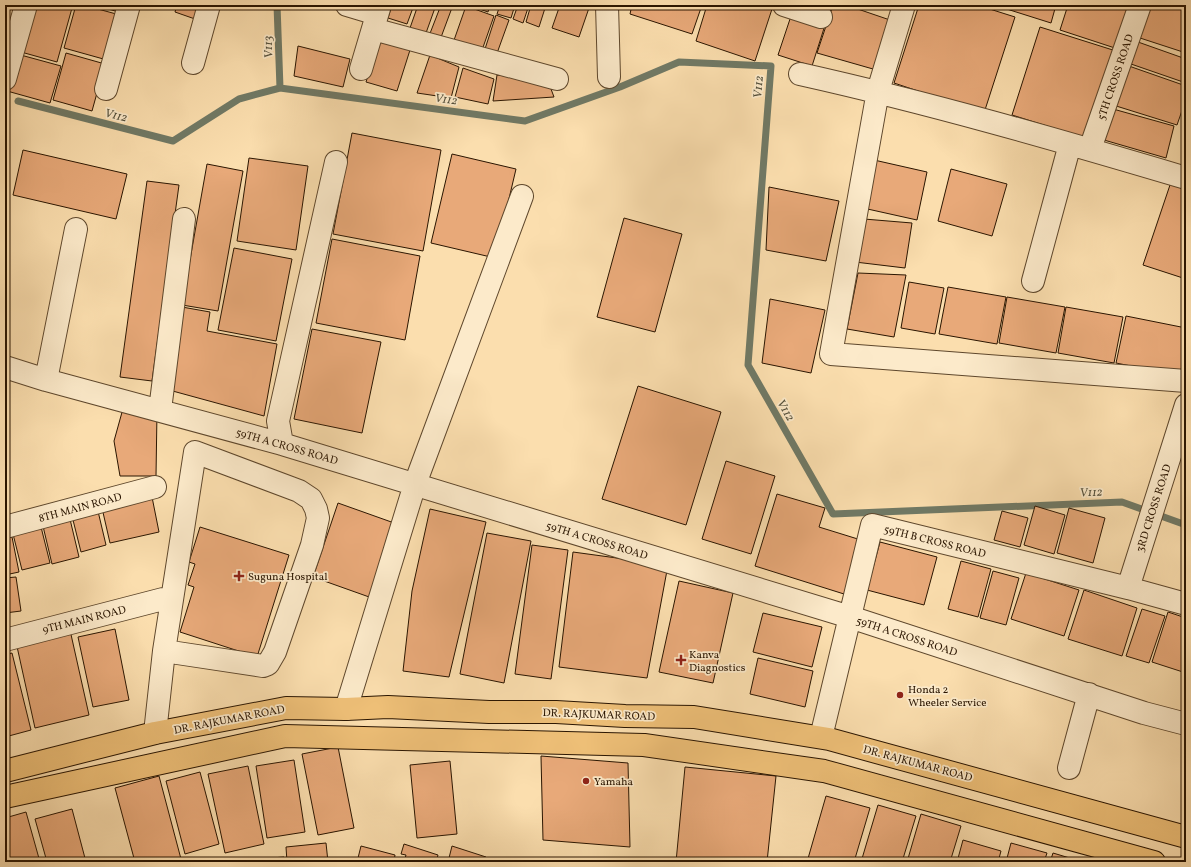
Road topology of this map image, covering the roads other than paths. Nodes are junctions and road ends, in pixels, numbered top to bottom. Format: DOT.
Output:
graph roads {
  1 [pos="26,5"];
  2 [pos="129,5"];
  3 [pos="209,5"];
  4 [pos="347,5"];
  5 [pos="607,5"];
  6 [pos="784,5"];
  7 [pos="904,5"];
  8 [pos="1140,5"];
  9 [pos="377,16"];
  10 [pos="822,17"];
  11 [pos="193,63"];
  12 [pos="361,70"];
  13 [pos="800,74"];
  14 [pos="609,77"];
  15 [pos="5,79"];
  16 [pos="556,79"];
  17 [pos="106,89"];
  18 [pos="878,91"];
  19 [pos="1080,146"];
  20 [pos="336,162"];
  21 [pos="1186,178"];
  22 [pos="522,196"];
  23 [pos="184,219"];
  24 [pos="76,229"];
  25 [pos="1033,281"];
  26 [pos="5,367"];
  27 [pos="46,380"];
  28 [pos="1186,381"];
  29 [pos="1186,406"];
  30 [pos="160,410"];
  31 [pos="197,420"];
  32 [pos="282,444"];
  33 [pos="195,452"];
  34 [pos="415,484"];
  35 [pos="155,487"];
  36 [pos="5,526"];
  37 [pos="1128,588"];
  38 [pos="163,599"];
  39 [pos="1186,604"];
  40 [pos="850,617"];
  41 [pos="5,640"];
  42 [pos="164,650"];
  43 [pos="1089,694"];
  44 [pos="346,709"];
  45 [pos="1186,724"];
  46 [pos="154,733"];
  47 [pos="821,737"];
  48 [pos="1069,768"];
  49 [pos="5,771"];
  50 [pos="5,797"];
  51 [pos="1186,837"];
  52 [pos="1154,862"];
  1 -- 15 [label="street"];
  2 -- 17 [label="street"];
  3 -- 11 [label="street"];
  4 -- 9 [label="street"];
  5 -- 14 [label="street"];
  6 -- 10 [label="street"];
  7 -- 18 [label="street"];
  8 -- 19 [label="street, 5TH CROSS ROAD"];
  9 -- 12 [label="street"];
  9 -- 16 [label="street"];
  13 -- 18 [label="street"];
  18 -- 19 [label="street"];
  18 -- 28 [label="street"];
  19 -- 21 [label="street"];
  19 -- 25 [label="street, 5TH CROSS ROAD"];
  20 -- 32 [label="street"];
  22 -- 34 [label="street"];
  23 -- 30 [label="street"];
  24 -- 27 [label="street"];
  26 -- 27 [label="street, 59TH A CROSS ROAD"];
  27 -- 30 [label="street, 59TH A CROSS ROAD"];
  29 -- 37 [label="street, 3RD CROSS ROAD"];
  30 -- 31 [label="street, 59TH A CROSS ROAD"];
  31 -- 32 [label="street, 59TH A CROSS ROAD"];
  31 -- 33 [label="street"];
  32 -- 34 [label="street, 59TH A CROSS ROAD"];
  33 -- 42 [label="street"];
  33 -- 42 [label="street"];
  34 -- 40 [label="street, 59TH A CROSS ROAD"];
  34 -- 44 [label="street"];
  35 -- 36 [label="street, 8TH MAIN ROAD"];
  37 -- 39 [label="street, 59TH B CROSS ROAD"];
  37 -- 40 [label="street, 59TH B CROSS ROAD"];
  38 -- 41 [label="street, 9TH MAIN ROAD"];
  40 -- 43 [label="street, 59TH A CROSS ROAD"];
  40 -- 47 [label="street, 59TH B CROSS ROAD"];
  42 -- 46 [label="street"];
  43 -- 45 [label="street, 59TH A CROSS ROAD"];
  43 -- 48 [label="street"];
  44 -- 46 [label="main road, DR. RAJKUMAR ROAD"];
  44 -- 47 [label="main road, DR. RAJKUMAR ROAD"];
  46 -- 49 [label="main road, DR. RAJKUMAR ROAD"];
  47 -- 51 [label="main road, DR. RAJKUMAR ROAD"];
  50 -- 52 [label="main road"];
}
